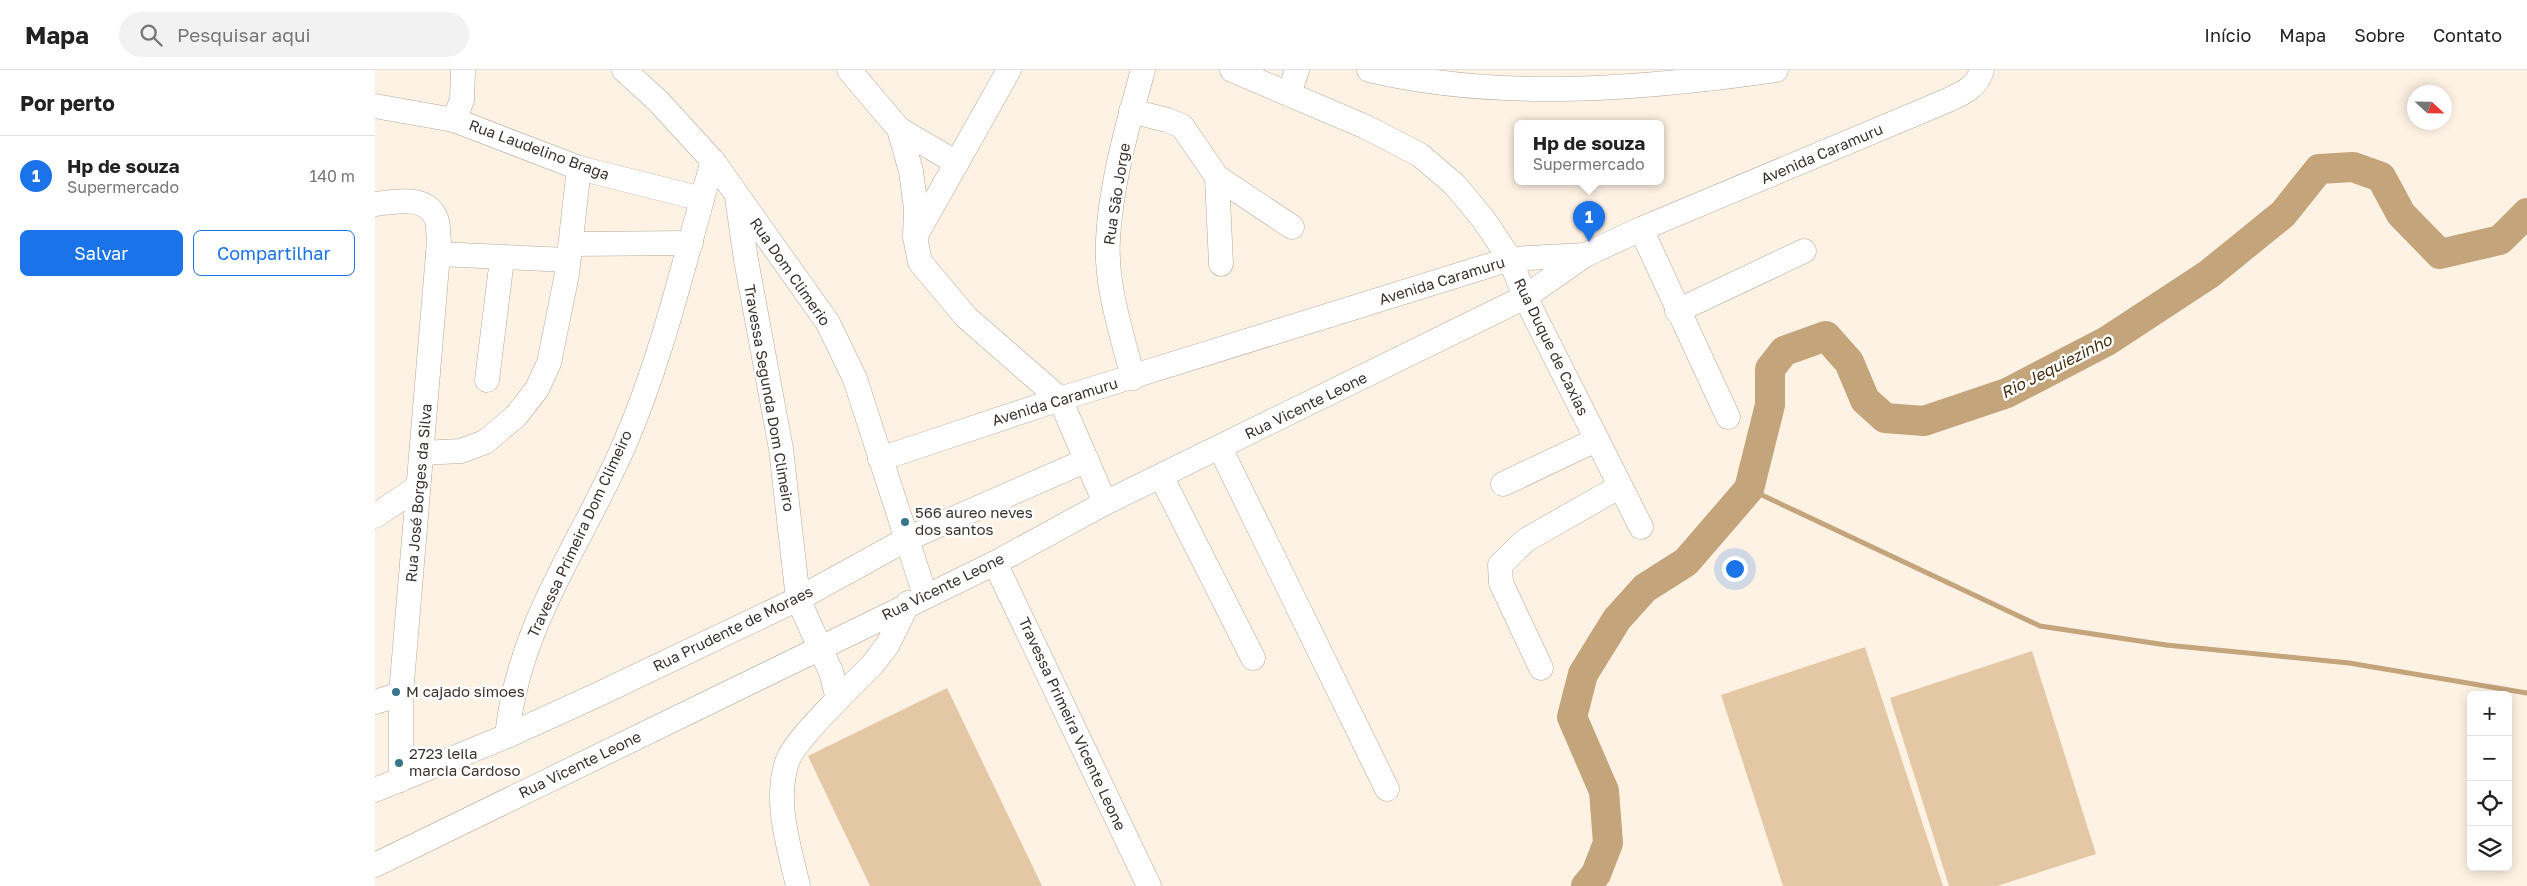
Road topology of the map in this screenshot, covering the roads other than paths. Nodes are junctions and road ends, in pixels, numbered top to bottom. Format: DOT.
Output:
graph roads {
  1 [pos="463,70"];
  2 [pos="624,70"];
  3 [pos="849,70"];
  4 [pos="1009,70"];
  5 [pos="1143,70"];
  6 [pos="1232,70"];
  7 [pos="1297,70"];
  8 [pos="1369,70"];
  9 [pos="1776,70"];
  10 [pos="1982,70"];
  11 [pos="1289,94"];
  12 [pos="375,106"];
  13 [pos="1131,111"];
  14 [pos="454,120"];
  15 [pos="899,129"];
  16 [pos="713,161"];
  17 [pos="957,163"];
  18 [pos="579,168"];
  19 [pos="1217,177"];
  20 [pos="737,196"];
  21 [pos="702,199"];
  22 [pos="375,204"];
  23 [pos="1292,227"];
  24 [pos="1641,229"];
  25 [pos="915,237"];
  26 [pos="691,243"];
  27 [pos="1804,251"];
  28 [pos="570,252"];
  29 [pos="438,254"];
  30 [pos="1585,255"];
  31 [pos="502,259"];
  32 [pos="1509,259"];
  33 [pos="1221,264"];
  34 [pos="1525,298"];
  35 [pos="1677,311"];
  36 [pos="1133,378"];
  37 [pos="487,380"];
  38 [pos="1060,399"];
  39 [pos="1728,418"];
  40 [pos="1596,440"];
  41 [pos="1220,448"];
  42 [pos="422,453"];
  43 [pos="880,459"];
  44 [pos="1087,460"];
  45 [pos="1161,476"];
  46 [pos="1503,484"];
  47 [pos="418,487"];
  48 [pos="1619,487"];
  49 [pos="1105,503"];
  50 [pos="375,516"];
  51 [pos="1641,527"];
  52 [pos="907,539"];
  53 [pos="995,563"];
  54 [pos="798,599"];
  55 [pos="917,599"];
  56 [pos="818,647"];
  57 [pos="1253,658"];
  58 [pos="1541,668"];
  59 [pos="401,694"];
  60 [pos="838,699"];
  61 [pos="375,702"];
  62 [pos="507,736"];
  63 [pos="401,780"];
  64 [pos="1387,789"];
  65 [pos="375,790"];
  66 [pos="375,865"];
  67 [pos="798,886"];
  68 [pos="1149,886"];
  1 -- 14 [label="street"];
  2 -- 16 [label="street, Rua Dom Climerio"];
  3 -- 15 [label="street"];
  4 -- 17 [label="street"];
  5 -- 13 [label="street, Rua São Jorge"];
  6 -- 11 [label="street, Rua Duque de Caxias"];
  7 -- 11 [label="street"];
  8 -- 9 [label="street"];
  10 -- 24 [label="street, Avenida Caramuru"];
  11 -- 32 [label="street, Rua Duque de Caxias"];
  12 -- 14 [label="street, Rua Laudelino Braga"];
  13 -- 19 [label="street"];
  13 -- 36 [label="street, Rua São Jorge"];
  14 -- 18 [label="street, Rua Laudelino Braga"];
  15 -- 17 [label="street"];
  15 -- 25 [label="street"];
  16 -- 20 [label="street, Rua Dom Climerio"];
  16 -- 21 [label="street, Travessa Primeira Dom Climeiro"];
  17 -- 25 [label="street"];
  18 -- 21 [label="street, Rua Laudelino Braga"];
  18 -- 28 [label="street"];
  19 -- 23 [label="street"];
  19 -- 33 [label="street"];
  20 -- 43 [label="street, Rua Dom Climerio"];
  20 -- 54 [label="street, Travessa Segunda Dom Climeiro"];
  21 -- 26 [label="street, Travessa Primeira Dom Climeiro"];
  22 -- 29 [label="street, Rua José Borges da Silva"];
  24 -- 30 [label="street, Avenida Caramuru"];
  24 -- 35 [label="street"];
  25 -- 38 [label="street"];
  26 -- 28 [label="street"];
  26 -- 62 [label="street, Travessa Primeira Dom Climeiro"];
  27 -- 35 [label="street"];
  28 -- 31 [label="street"];
  28 -- 42 [label="street"];
  29 -- 31 [label="street"];
  29 -- 42 [label="street, Rua José Borges da Silva"];
  30 -- 32 [label="street, Avenida Caramuru"];
  30 -- 34 [label="street, Rua Vicente Leone"];
  31 -- 37 [label="street"];
  32 -- 34 [label="street, Rua Duque de Caxias"];
  32 -- 36 [label="street, Avenida Caramuru"];
  34 -- 40 [label="street, Rua Duque de Caxias"];
  34 -- 41 [label="street, Rua Vicente Leone"];
  35 -- 39 [label="street"];
  36 -- 38 [label="street, Avenida Caramuru"];
  38 -- 43 [label="street, Avenida Caramuru"];
  38 -- 44 [label="street"];
  40 -- 46 [label="street"];
  40 -- 48 [label="street, Rua Duque de Caxias"];
  41 -- 45 [label="street, Rua Vicente Leone"];
  41 -- 64 [label="street"];
  42 -- 47 [label="street, Rua José Borges da Silva"];
  43 -- 52 [label="street, Rua Dom Climerio"];
  44 -- 49 [label="street"];
  44 -- 52 [label="street, Rua Prudente de Moraes"];
  45 -- 49 [label="street, Rua Vicente Leone"];
  45 -- 57 [label="street"];
  47 -- 50 [label="street"];
  47 -- 59 [label="street, Rua José Borges da Silva"];
  48 -- 51 [label="street, Rua Duque de Caxias"];
  48 -- 58 [label="street"];
  49 -- 53 [label="street, Rua Vicente Leone"];
  52 -- 54 [label="street, Rua Prudente de Moraes"];
  52 -- 55 [label="street, Rua Dom Climerio"];
  53 -- 55 [label="street, Rua Vicente Leone"];
  53 -- 68 [label="street, Travessa Primeira Vicente Leone"];
  54 -- 56 [label="street, Travessa Segunda Dom Climeiro"];
  54 -- 62 [label="street, Rua Prudente de Moraes"];
  55 -- 56 [label="street, Rua Vicente Leone"];
  55 -- 60 [label="street"];
  56 -- 60 [label="street, Travessa Segunda Dom Climeiro"];
  56 -- 66 [label="street, Rua Vicente Leone"];
  59 -- 61 [label="street"];
  59 -- 63 [label="street, Rua José Borges da Silva"];
  60 -- 67 [label="street"];
  62 -- 63 [label="street, Rua Prudente de Moraes"];
  63 -- 65 [label="street, Rua Prudente de Moraes"];
}
